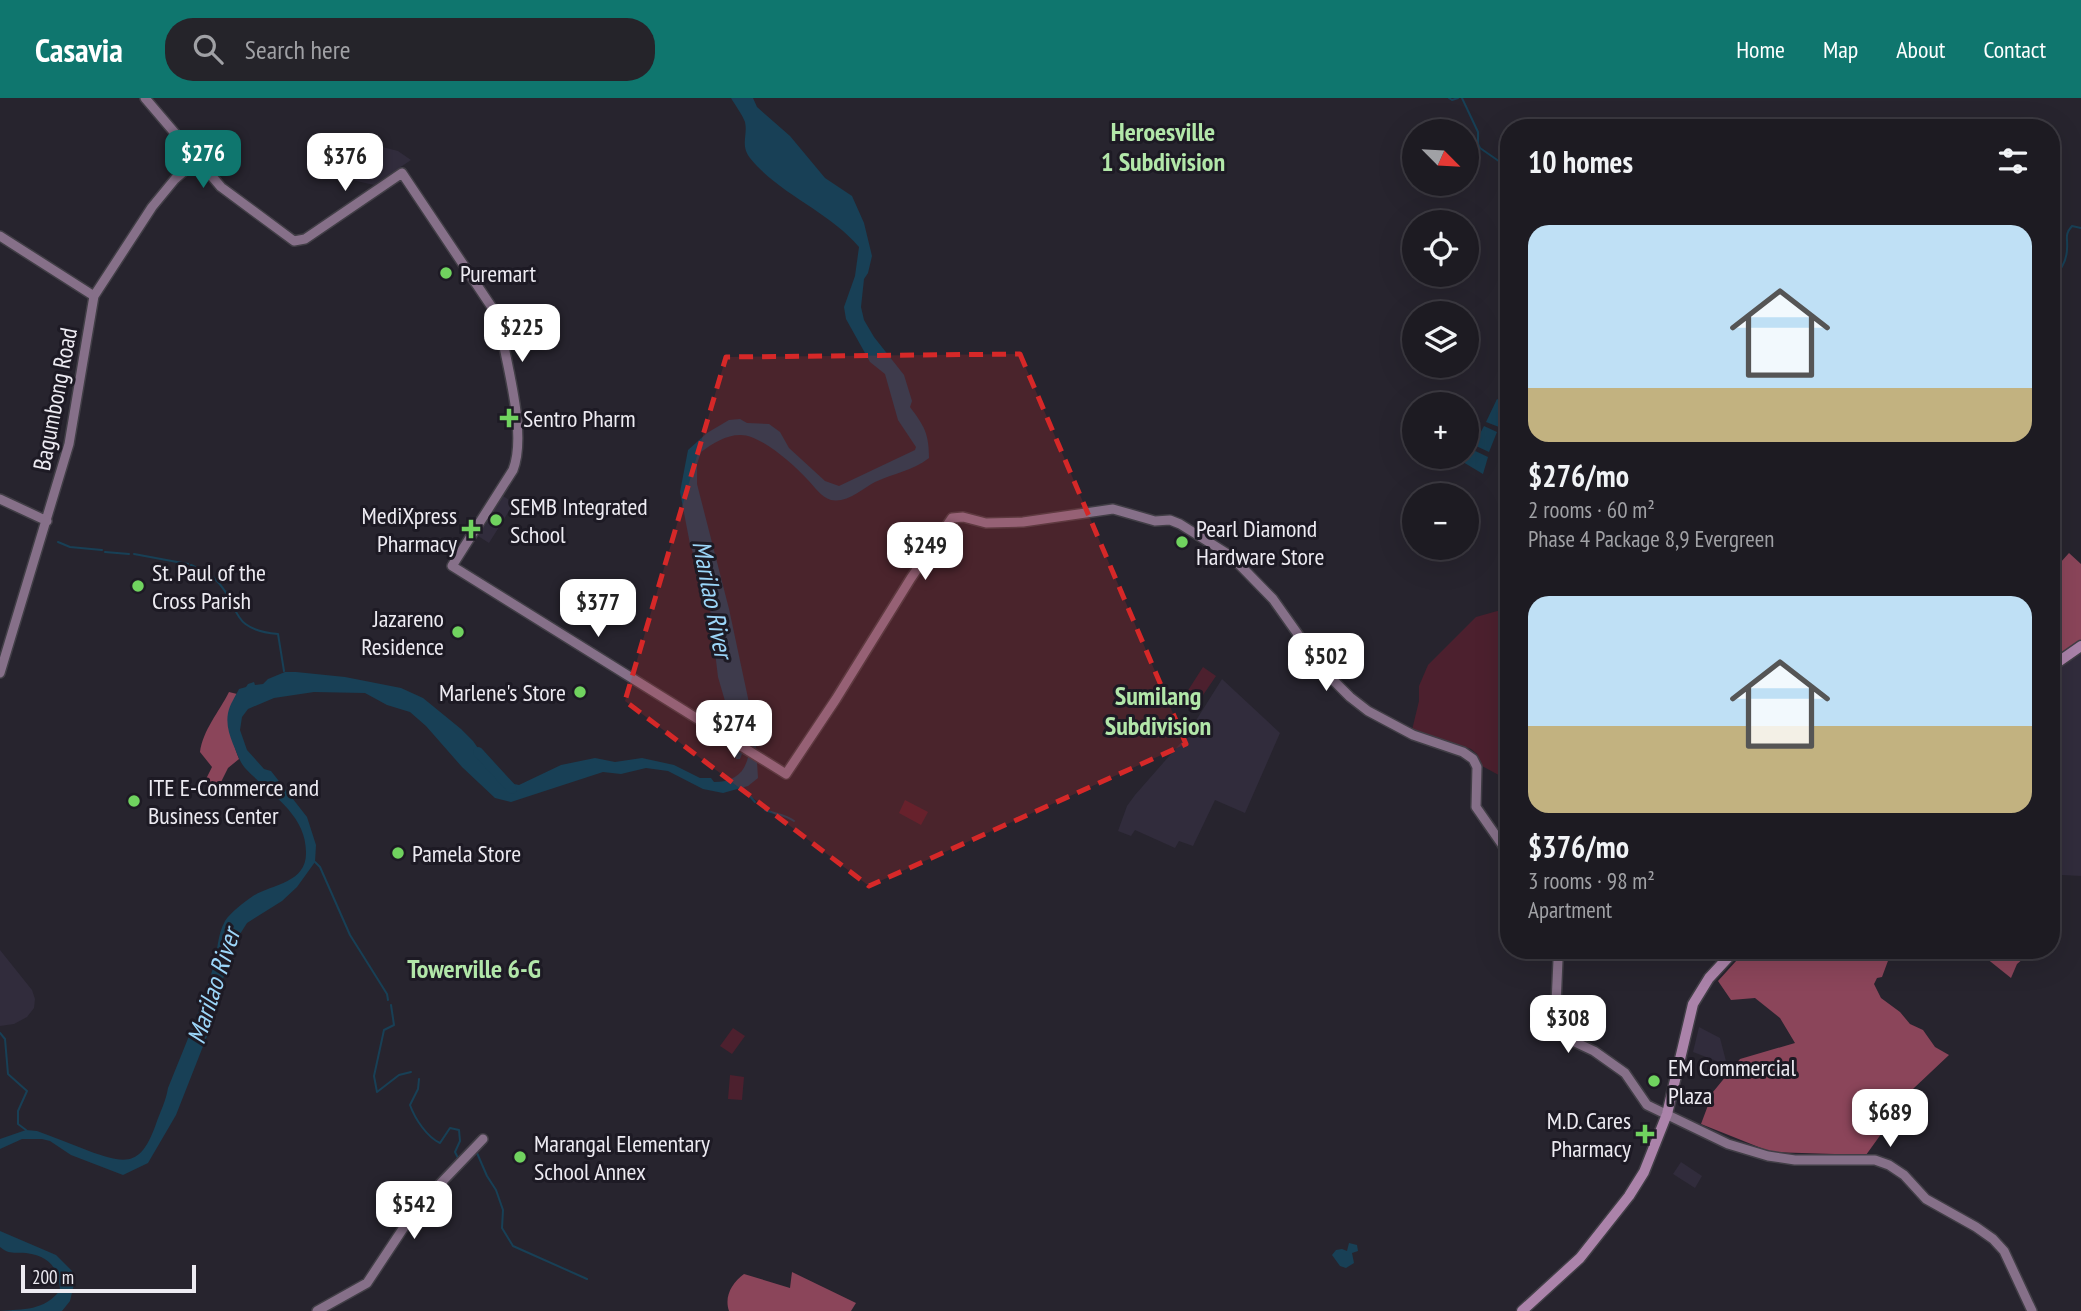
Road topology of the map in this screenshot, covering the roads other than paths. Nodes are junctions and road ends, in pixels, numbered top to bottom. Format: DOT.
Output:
graph roads {
  1 [pos="145,98"];
  2 [pos="197,160"];
  3 [pos="0,236"];
  4 [pos="94,296"];
  5 [pos="0,499"];
  6 [pos="47,521"];
  7 [pos="2081,646"];
  8 [pos="2060,661"];
  9 [pos="0,673"];
  10 [pos="1500,842"];
  11 [pos="1558,959"];
  12 [pos="1727,959"];
  13 [pos="1667,1114"];
  14 [pos="483,1139"];
  15 [pos="317,1311"];
  16 [pos="1522,1311"];
  17 [pos="2032,1311"];
  1 -- 2 [label="street"];
  2 -- 4 [label="street, Bagumbong Road"];
  2 -- 10 [label="street"];
  3 -- 4 [label="street"];
  4 -- 6 [label="street, Bagumbong Road"];
  5 -- 6 [label="street"];
  6 -- 9 [label="street, Bagumbong Road"];
  7 -- 8 [label="main road"];
  11 -- 13 [label="street"];
  12 -- 13 [label="main road"];
  13 -- 16 [label="main road"];
  13 -- 17 [label="street"];
  14 -- 15 [label="street"];
}
